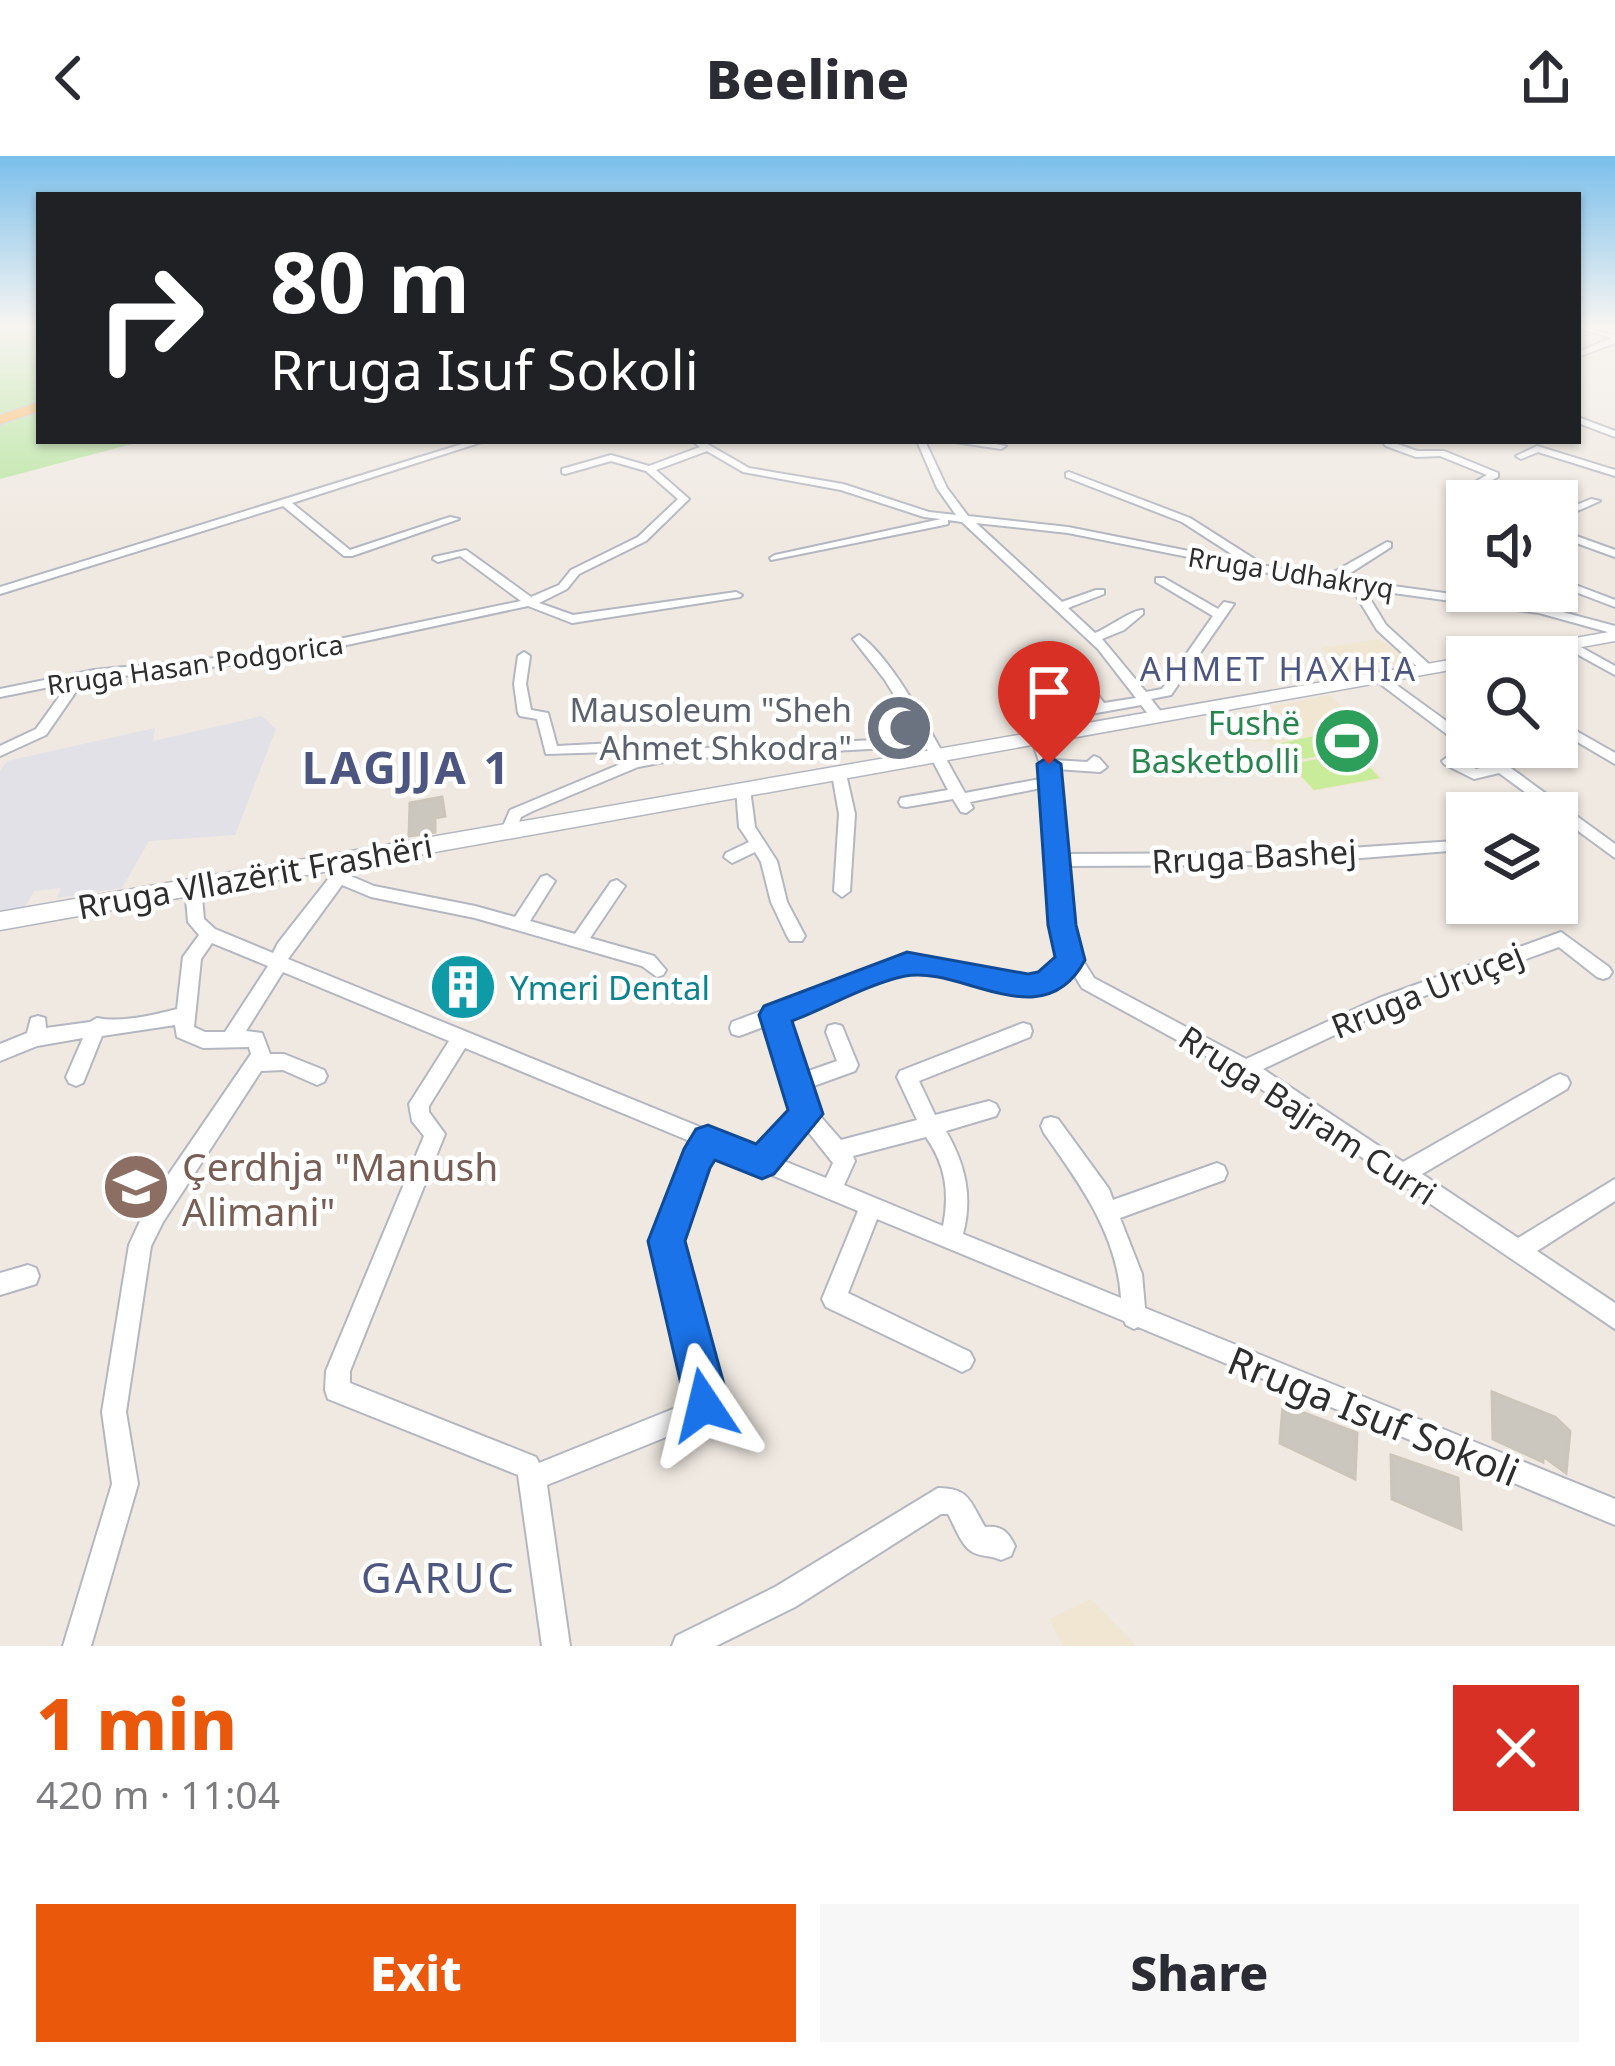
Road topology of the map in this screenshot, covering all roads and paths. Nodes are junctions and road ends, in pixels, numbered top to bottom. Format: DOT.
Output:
graph roads {
  1 [pos="36,405"];
  2 [pos="0,418"];
  3 [pos="1581,421"];
  4 [pos="1615,434"];
  5 [pos="472,444"];
  6 [pos="701,444"];
  7 [pos="922,444"];
  8 [pos="981,444"];
  9 [pos="1389,444"];
  10 [pos="1520,444"];
  11 [pos="1001,446"];
  12 [pos="1534,449"];
  13 [pos="1521,456"];
  14 [pos="649,469"];
  15 [pos="566,471"];
  16 [pos="1615,473"];
  17 [pos="1070,475"];
  18 [pos="1489,480"];
  19 [pos="1594,501"];
  20 [pos="285,503"];
  21 [pos="1578,508"];
  22 [pos="454,519"];
  23 [pos="961,520"];
  24 [pos="1578,540"];
  25 [pos="1388,545"];
  26 [pos="1615,554"];
  27 [pos="775,558"];
  28 [pos="438,559"];
  29 [pos="1254,566"];
  30 [pos="1160,580"];
  31 [pos="1334,581"];
  32 [pos="1355,584"];
  33 [pos="1578,589"];
  34 [pos="0,591"];
  35 [pos="1100,592"];
  36 [pos="736,595"];
  37 [pos="530,602"];
  38 [pos="1615,604"];
  39 [pos="1058,607"];
  40 [pos="1139,612"];
  41 [pos="1615,633"];
  42 [pos="1094,638"];
  43 [pos="859,639"];
  44 [pos="1578,642"];
  45 [pos="1578,650"];
  46 [pos="524,656"];
  47 [pos="1446,667"];
  48 [pos="1427,669"];
  49 [pos="1615,671"];
  50 [pos="1380,677"];
  51 [pos="78,680"];
  52 [pos="1043,689"];
  53 [pos="0,693"];
  54 [pos="1149,704"];
  55 [pos="1101,709"];
  56 [pos="1446,727"];
  57 [pos="1034,729"];
  58 [pos="1578,737"];
  59 [pos="930,749"];
  60 [pos="0,752"];
  61 [pos="1615,759"];
  62 [pos="1094,761"];
  63 [pos="633,764"];
  64 [pos="1463,768"];
  65 [pos="1502,768"];
  66 [pos="1051,773"];
  67 [pos="839,774"];
  68 [pos="743,789"];
  69 [pos="962,800"];
  70 [pos="906,802"];
  71 [pos="509,830"];
  72 [pos="1446,844"];
  73 [pos="757,845"];
  74 [pos="1615,852"];
  75 [pos="732,857"];
  76 [pos="1058,860"];
  77 [pos="340,869"];
  78 [pos="548,881"];
  79 [pos="617,886"];
  80 [pos="193,887"];
  81 [pos="842,891"];
  82 [pos="0,922"];
  83 [pos="518,926"];
  84 [pos="209,934"];
  85 [pos="796,936"];
  86 [pos="579,941"];
  87 [pos="1070,960"];
  88 [pos="277,961"];
  89 [pos="657,970"];
  90 [pos="1603,972"];
  91 [pos="183,1015"];
  92 [pos="775,1015"];
  93 [pos="97,1026"];
  94 [pos="739,1028"];
  95 [pos="1023,1031"];
  96 [pos="835,1032"];
  97 [pos="230,1038"];
  98 [pos="461,1038"];
  99 [pos="0,1053"];
  100 [pos="258,1063"];
  101 [pos="1246,1067"];
  102 [pos="317,1076"];
  103 [pos="76,1077"];
  104 [pos="799,1082"];
  105 [pos="1560,1083"];
  106 [pos="989,1110"];
  107 [pos="806,1114"];
  108 [pos="930,1126"];
  109 [pos="1051,1126"];
  110 [pos="708,1141"];
  111 [pos="836,1151"];
  112 [pos="762,1163"];
  113 [pos="1217,1173"];
  114 [pos="1403,1174"];
  115 [pos="1615,1189"];
  116 [pos="831,1191"];
  117 [pos="870,1208"];
  118 [pos="1106,1213"];
  119 [pos="950,1240"];
  120 [pos="1518,1251"];
  121 [pos="28,1276"];
  122 [pos="0,1284"];
  123 [pos="1134,1317"];
  124 [pos="1615,1317"];
  125 [pos="962,1360"];
  126 [pos="533,1478"];
  127 [pos="1615,1512"];
  128 [pos="1001,1546"];
  129 [pos="77,1646"];
  130 [pos="556,1646"];
  131 [pos="686,1646"];
  1 -- 2 [label="highway"];
  3 -- 4 [label="street"];
  5 -- 20 [label="street"];
  6 -- 14 [label="street"];
  6 -- 23 [label="street"];
  7 -- 23 [label="street"];
  8 -- 11 [label="street"];
  9 -- 18 [label="street"];
  10 -- 12 [label="street"];
  12 -- 13 [label="street"];
  12 -- 16 [label="street"];
  14 -- 15 [label="street"];
  14 -- 37 [label="street, Rruga Hasan Podgorica"];
  17 -- 29 [label="street"];
  19 -- 21 [label="street"];
  20 -- 22 [label="street"];
  20 -- 34 [label="street"];
  23 -- 27 [label="street"];
  23 -- 29 [label="street, Rruga Udhakryq"];
  23 -- 39 [label="street"];
  24 -- 26 [label="street"];
  25 -- 31 [label="street"];
  28 -- 37 [label="street"];
  29 -- 31 [label="street, Rruga Udhakryq"];
  30 -- 54 [label="street"];
  31 -- 32 [label="street, Rruga Udhakryq"];
  32 -- 41 [label="street, Rruga Udhakryq"];
  32 -- 48 [label="street"];
  33 -- 38 [label="street"];
  35 -- 39 [label="street"];
  36 -- 37 [label="street"];
  37 -- 51 [label="street, Rruga Hasan Podgorica"];
  39 -- 42 [label="street"];
  40 -- 42 [label="street"];
  41 -- 44 [label="main road"];
  42 -- 54 [label="street"];
  43 -- 59 [label="street"];
  45 -- 49 [label="street"];
  46 -- 63 [label="street"];
  47 -- 48 [label="main road, Rruga Vllazërit Frashëri"];
  48 -- 50 [label="main road, Rruga Vllazërit Frashëri"];
  50 -- 54 [label="main road, Rruga Vllazërit Frashëri"];
  50 -- 56 [label="street"];
  51 -- 53 [label="street, Rruga Hasan Podgorica"];
  51 -- 60 [label="street"];
  52 -- 55 [label="street"];
  54 -- 55 [label="street"];
  54 -- 57 [label="main road, Rruga Vllazërit Frashëri"];
  55 -- 57 [label="street"];
  57 -- 59 [label="main road, Rruga Vllazërit Frashëri"];
  57 -- 66 [label="street"];
  58 -- 61 [label="street"];
  59 -- 63 [label="street, Rruga Vllazërit Frashëri"];
  59 -- 67 [label="main road, Rruga Vllazërit Frashëri"];
  59 -- 69 [label="street"];
  62 -- 66 [label="street"];
  63 -- 71 [label="street, Rruga Vllazërit Frashëri"];
  64 -- 65 [label="street"];
  65 -- 74 [label="street"];
  66 -- 69 [label="street"];
  66 -- 76 [label="street"];
  67 -- 68 [label="main road, Rruga Vllazërit Frashëri"];
  67 -- 81 [label="street"];
  68 -- 71 [label="main road, Rruga Vllazërit Frashëri"];
  68 -- 73 [label="street"];
  69 -- 70 [label="street"];
  71 -- 77 [label="main road, Rruga Vllazërit Frashëri"];
  72 -- 76 [label="street, Rruga Bashej"];
  73 -- 75 [label="street"];
  73 -- 85 [label="street"];
  76 -- 87 [label="street"];
  77 -- 80 [label="main road, Rruga Vllazërit Frashëri"];
  77 -- 83 [label="street"];
  77 -- 88 [label="street"];
  78 -- 83 [label="street"];
  79 -- 86 [label="street"];
  80 -- 82 [label="main road, Rruga Vllazërit Frashëri"];
  80 -- 84 [label="street"];
  83 -- 86 [label="street"];
  84 -- 88 [label="street, Rruga Isuf Sokoli"];
  84 -- 91 [label="street"];
  86 -- 89 [label="street"];
  87 -- 92 [label="street"];
  87 -- 101 [label="street, Rruga Bajram Curri"];
  88 -- 97 [label="street"];
  88 -- 98 [label="street, Rruga Isuf Sokoli"];
  90 -- 101 [label="street, Rruga Uruçej"];
  91 -- 93 [label="street"];
  91 -- 97 [label="street"];
  92 -- 94 [label="street"];
  92 -- 104 [label="street"];
  93 -- 99 [label="street"];
  93 -- 103 [label="street"];
  95 -- 108 [label="street"];
  96 -- 104 [label="street"];
  97 -- 100 [label="street"];
  98 -- 110 [label="street, Rruga Isuf Sokoli"];
  98 -- 126 [label="street"];
  100 -- 102 [label="street"];
  100 -- 129 [label="street"];
  101 -- 114 [label="street, Rruga Bajram Curri"];
  104 -- 107 [label="street"];
  105 -- 114 [label="street"];
  106 -- 108 [label="street"];
  107 -- 111 [label="street"];
  107 -- 112 [label="street"];
  108 -- 111 [label="street"];
  108 -- 119 [label="street"];
  109 -- 118 [label="street"];
  110 -- 112 [label="street, Rruga Isuf Sokoli"];
  110 -- 126 [label="street"];
  111 -- 116 [label="street"];
  112 -- 116 [label="street, Rruga Isuf Sokoli"];
  113 -- 118 [label="street"];
  114 -- 120 [label="street, Rruga Bajram Curri"];
  115 -- 120 [label="street"];
  116 -- 117 [label="street, Rruga Isuf Sokoli"];
  117 -- 119 [label="street, Rruga Isuf Sokoli"];
  117 -- 125 [label="street"];
  118 -- 123 [label="street"];
  119 -- 123 [label="street, Rruga Isuf Sokoli"];
  120 -- 124 [label="street, Rruga Bajram Curri"];
  121 -- 122 [label="street"];
  123 -- 127 [label="street, Rruga Isuf Sokoli"];
  126 -- 130 [label="street"];
  128 -- 131 [label="street"];
}
